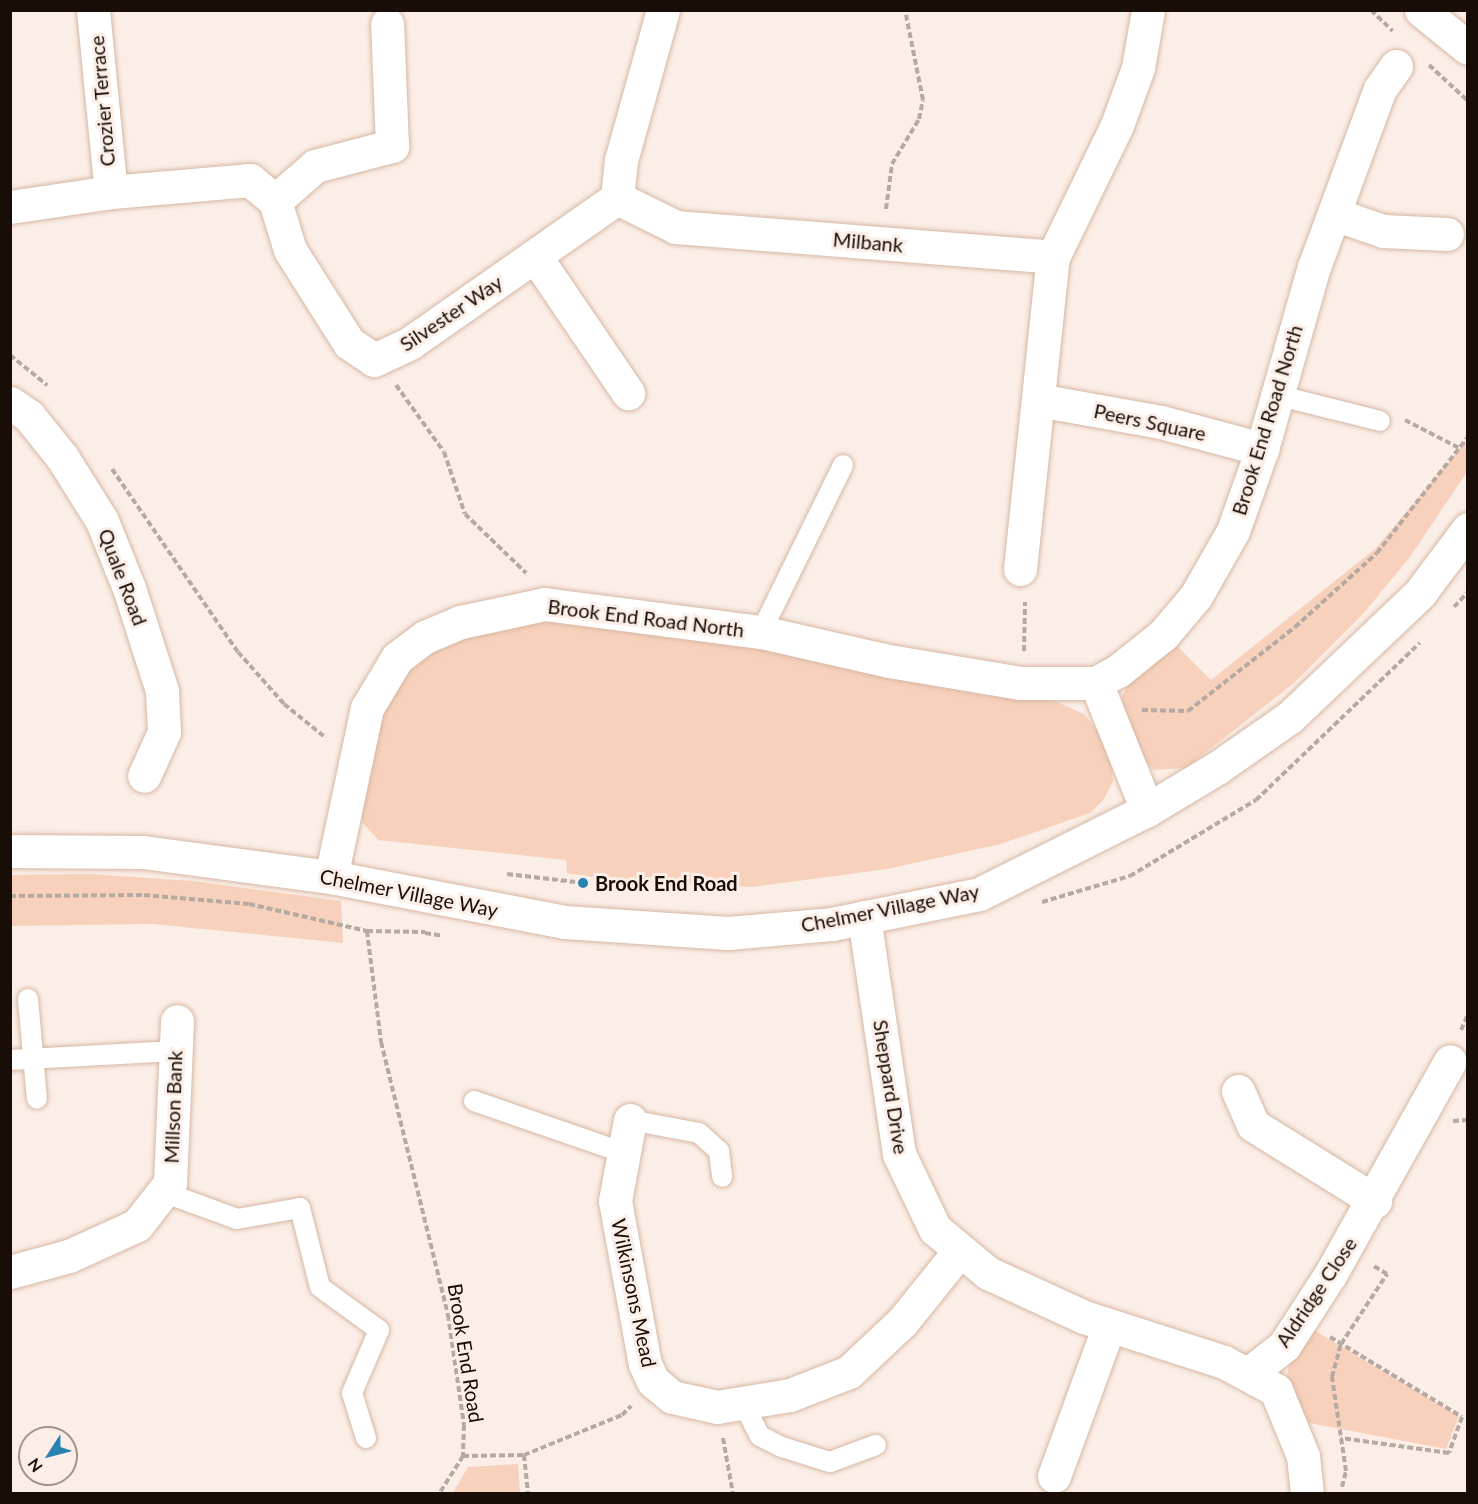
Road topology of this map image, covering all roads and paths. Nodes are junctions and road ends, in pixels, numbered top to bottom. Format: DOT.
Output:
graph roads {
  1 [pos="93,10"];
  2 [pos="663,10"];
  3 [pos="729,10"];
  4 [pos="803,10"];
  5 [pos="905,10"];
  6 [pos="1148,10"];
  7 [pos="1421,10"];
  8 [pos="387,24"];
  9 [pos="1467,48"];
  10 [pos="1396,66"];
  11 [pos="111,192"];
  12 [pos="617,198"];
  13 [pos="275,201"];
  14 [pos="10,207"];
  15 [pos="1334,214"];
  16 [pos="1447,234"];
  17 [pos="881,243"];
  18 [pos="535,256"];
  19 [pos="1053,257"];
  20 [pos="10,355"];
  21 [pos="374,360"];
  22 [pos="53,390"];
  23 [pos="628,393"];
  24 [pos="1276,395"];
  25 [pos="1038,400"];
  26 [pos="10,403"];
  27 [pos="1380,421"];
  28 [pos="1467,437"];
  29 [pos="1459,448"];
  30 [pos="1262,449"];
  31 [pos="107,462"];
  32 [pos="843,465"];
  33 [pos="1467,529"];
  34 [pos="1020,569"];
  35 [pos="544,604"];
  36 [pos="761,632"];
  37 [pos="1021,683"];
  38 [pos="1096,683"];
  39 [pos="1109,716"];
  40 [pos="350,770"];
  41 [pos="144,776"];
  42 [pos="1147,810"];
  43 [pos="10,851"];
  44 [pos="494,872"];
  45 [pos="331,877"];
  46 [pos="576,882"];
  47 [pos="10,896"];
  48 [pos="864,917"];
  49 [pos="28,999"];
  50 [pos="176,1036"];
  51 [pos="33,1058"];
  52 [pos="10,1060"];
  53 [pos="1450,1061"];
  54 [pos="1238,1091"];
  55 [pos="37,1099"];
  56 [pos="474,1101"];
  57 [pos="630,1120"];
  58 [pos="624,1154"];
  59 [pos="722,1177"];
  60 [pos="163,1192"];
  61 [pos="1375,1201"];
  62 [pos="960,1250"];
  63 [pos="1345,1251"];
  64 [pos="10,1272"];
  65 [pos="1301,1320"];
  66 [pos="1109,1326"];
  67 [pos="1341,1344"];
  68 [pos="1248,1374"];
  69 [pos="654,1382"];
  70 [pos="730,1405"];
  71 [pos="366,1438"];
  72 [pos="1341,1438"];
  73 [pos="876,1445"];
  74 [pos="524,1455"];
  75 [pos="462,1456"];
  76 [pos="1054,1476"];
  77 [pos="439,1494"];
  78 [pos="528,1494"];
  79 [pos="734,1494"];
  80 [pos="1307,1494"];
  81 [pos="1341,1494"];
  1 -- 11 [label="street, Crozier Terrace"];
  2 -- 12 [label="street"];
  3 -- 4 [label="path"];
  5 -- 17 [label="path"];
  6 -- 19 [label="street"];
  7 -- 9 [label="street"];
  8 -- 13 [label="street"];
  10 -- 15 [label="street, Brook End Road North"];
  11 -- 13 [label="street"];
  11 -- 14 [label="street"];
  12 -- 17 [label="street, Milbank"];
  12 -- 18 [label="street, Silvester Way"];
  13 -- 21 [label="street"];
  15 -- 16 [label="street"];
  15 -- 24 [label="street, Brook End Road North"];
  17 -- 19 [label="street, Milbank"];
  18 -- 21 [label="street, Silvester Way"];
  18 -- 23 [label="street"];
  19 -- 25 [label="street"];
  20 -- 22 [label="path"];
  21 -- 35 [label="path"];
  24 -- 27 [label="lane"];
  24 -- 30 [label="street, Brook End Road North"];
  25 -- 30 [label="street, Peers Square"];
  25 -- 34 [label="street"];
  26 -- 41 [label="street, Quale Road"];
  27 -- 29 [label="path"];
  28 -- 29 [label="path"];
  29 -- 39 [label="path"];
  30 -- 38 [label="street, Brook End Road North"];
  31 -- 40 [label="path"];
  32 -- 36 [label="lane"];
  33 -- 42 [label="street, Chelmer Village Way"];
  34 -- 37 [label="path"];
  35 -- 36 [label="street, Brook End Road North"];
  35 -- 40 [label="street, Brook End Road North"];
  36 -- 37 [label="street, Brook End Road North"];
  37 -- 38 [label="street, Brook End Road North"];
  38 -- 39 [label="street"];
  39 -- 42 [label="street"];
  40 -- 45 [label="street, Brook End Road North"];
  42 -- 48 [label="street, Chelmer Village Way"];
  43 -- 45 [label="street, Chelmer Village Way"];
  44 -- 46 [label="path"];
  45 -- 48 [label="street, Chelmer Village Way"];
  47 -- 75 [label="path, Brook End Road"];
  48 -- 62 [label="street, Sheppard Drive"];
  49 -- 51 [label="lane"];
  50 -- 51 [label="lane"];
  50 -- 60 [label="street, Millson Bank"];
  51 -- 52 [label="lane"];
  51 -- 55 [label="lane"];
  53 -- 61 [label="street, Aldridge Close"];
  54 -- 61 [label="street"];
  56 -- 58 [label="lane"];
  57 -- 58 [label="street, Wilkinsons Mead"];
  57 -- 59 [label="lane"];
  58 -- 69 [label="street, Wilkinsons Mead"];
  60 -- 64 [label="street, Millson Bank"];
  60 -- 71 [label="lane"];
  61 -- 63 [label="street, Aldridge Close"];
  62 -- 66 [label="street, Sheppard Drive"];
  62 -- 70 [label="street, Wilkinsons Mead"];
  63 -- 65 [label="street, Aldridge Close"];
  63 -- 67 [label="path"];
  65 -- 67 [label="path"];
  65 -- 68 [label="street, Aldridge Close"];
  66 -- 68 [label="street, Sheppard Drive"];
  66 -- 76 [label="street"];
  67 -- 72 [label="path"];
  67 -- 72 [label="path"];
  68 -- 80 [label="street, Sheppard Drive"];
  69 -- 70 [label="street, Wilkinsons Mead"];
  69 -- 74 [label="path"];
  70 -- 73 [label="lane"];
  70 -- 79 [label="path"];
  72 -- 81 [label="path"];
  74 -- 75 [label="path"];
  74 -- 78 [label="path"];
  75 -- 77 [label="path, Brook End Road"];
}
